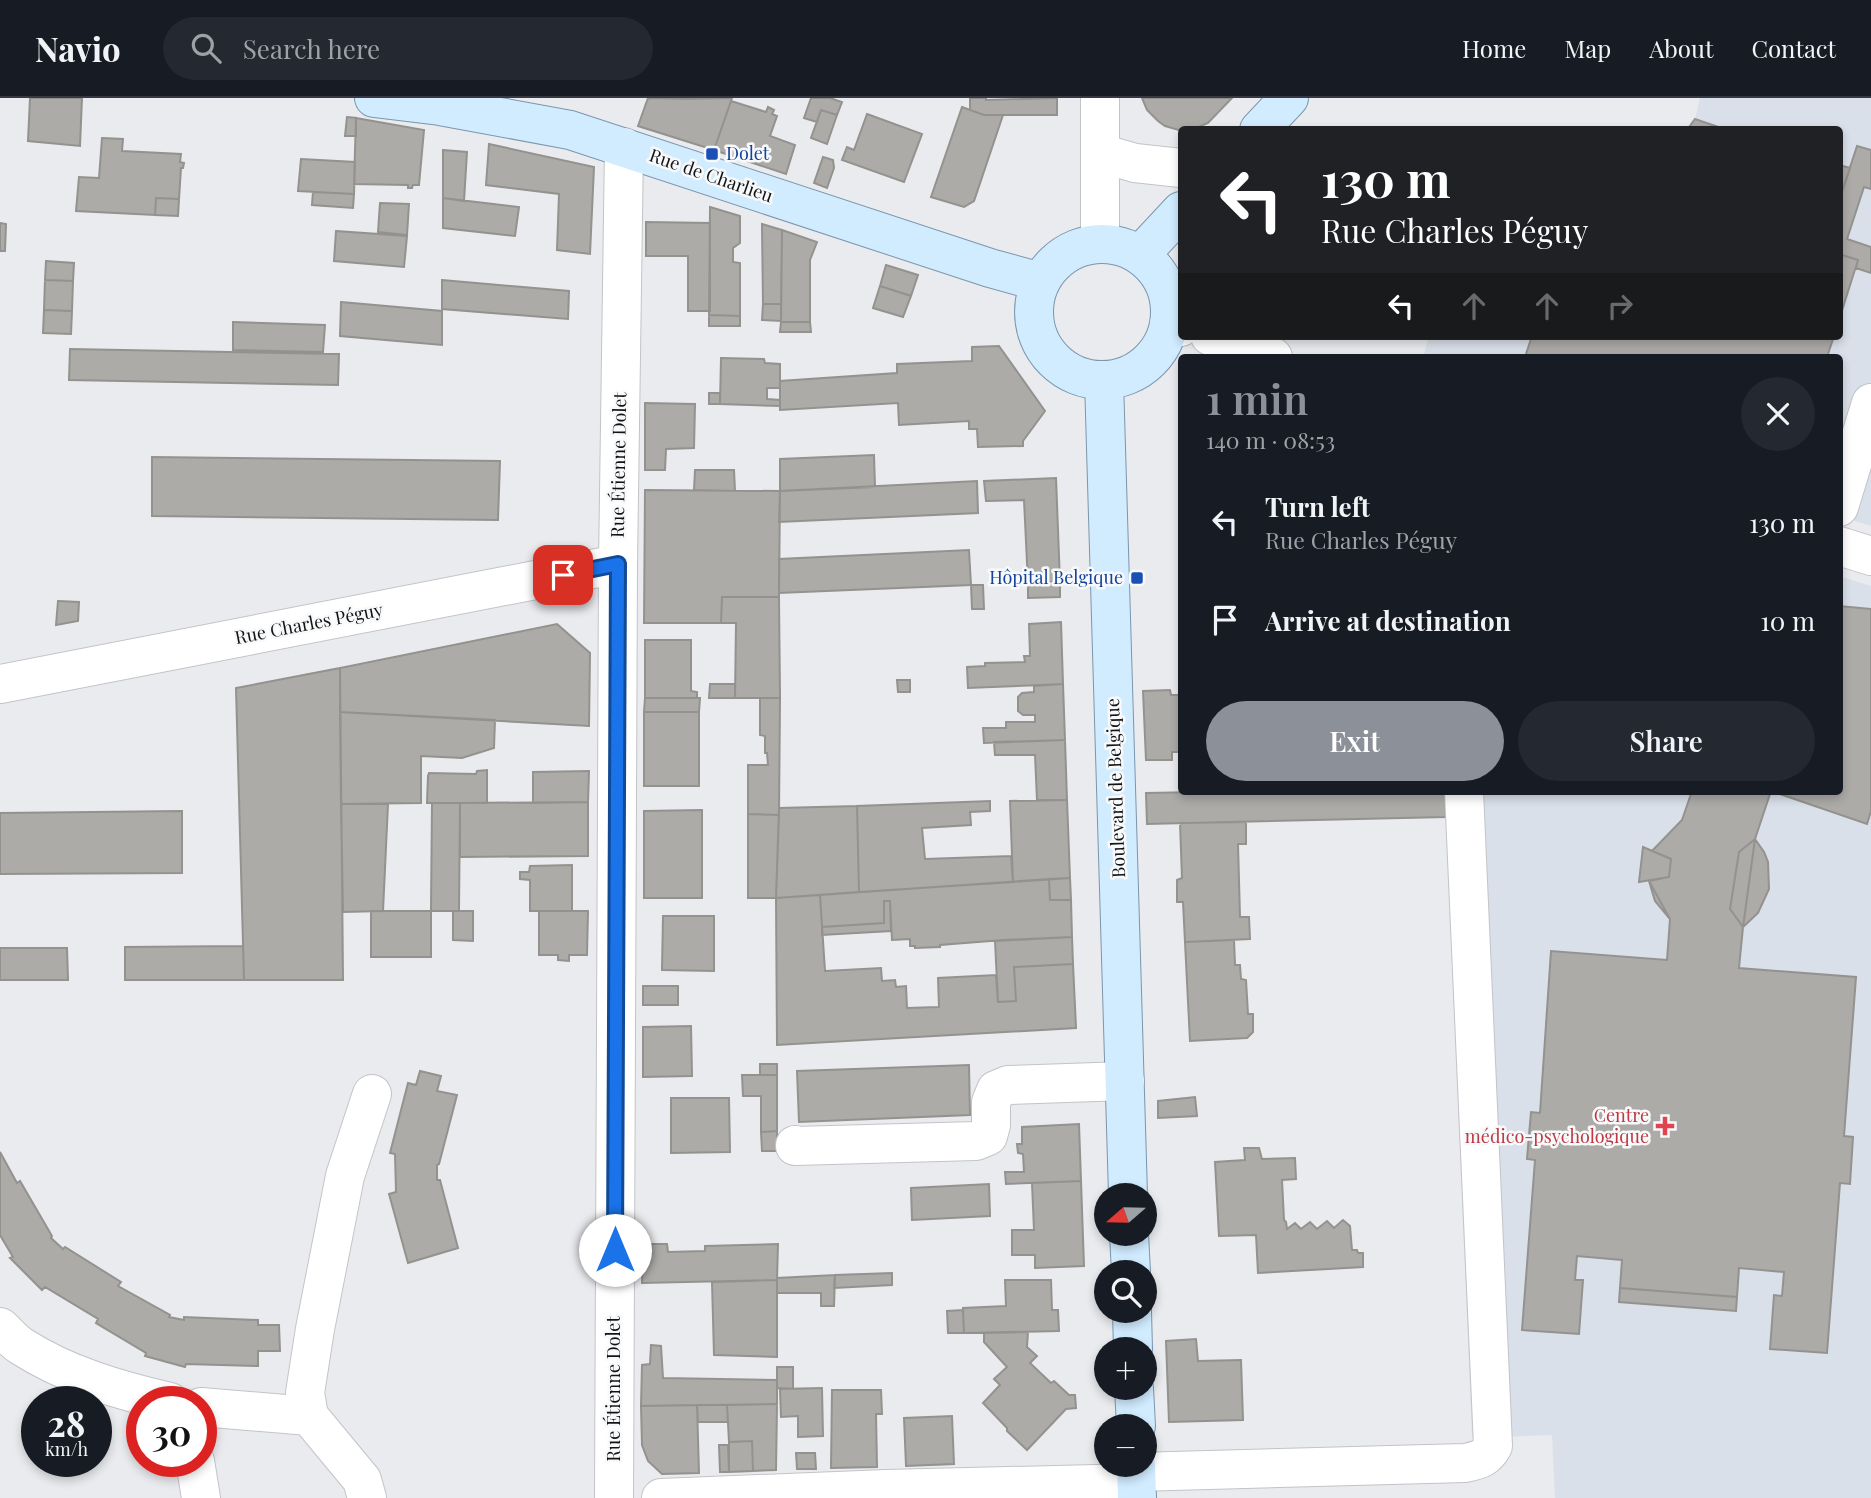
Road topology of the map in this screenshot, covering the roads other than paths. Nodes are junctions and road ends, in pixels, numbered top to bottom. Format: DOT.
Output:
graph roads {
  1 [pos="374,98"];
  2 [pos="1100,98"];
  3 [pos="1289,98"];
  4 [pos="440,102"];
  5 [pos="1263,126"];
  6 [pos="624,147"];
  7 [pos="1100,153"];
  8 [pos="1178,168"];
  9 [pos="1178,214"];
  10 [pos="1100,243"];
  11 [pos="1140,255"];
  12 [pos="1041,282"];
  13 [pos="1175,326"];
  14 [pos="1222,340"];
  15 [pos="1264,354"];
  16 [pos="1104,380"];
  17 [pos="1871,403"];
  18 [pos="1843,494"];
  19 [pos="1843,547"];
  20 [pos="1871,556"];
  21 [pos="618,564"];
  22 [pos="0,684"];
  23 [pos="1464,795"];
  24 [pos="1125,1081"];
  25 [pos="372,1094"];
  26 [pos="795,1145"];
  27 [pos="1128,1183"];
  28 [pos="0,1327"];
  29 [pos="126,1392"];
  30 [pos="217,1408"];
  31 [pos="309,1416"];
  32 [pos="198,1477"];
  33 [pos="1136,1480"];
  34 [pos="201,1498"];
  35 [pos="367,1498"];
  36 [pos="614,1498"];
  37 [pos="661,1498"];
  1 -- 4 [label="main road, Rue de Charlieu"];
  2 -- 7 [label="street"];
  3 -- 5 [label="main road"];
  4 -- 6 [label="main road, Rue de Charlieu"];
  6 -- 12 [label="main road, Rue de Charlieu"];
  6 -- 21 [label="street, Rue Étienne Dolet"];
  7 -- 8 [label="street"];
  7 -- 10 [label="street"];
  9 -- 11 [label="main road"];
  10 -- 11 [label="main road"];
  10 -- 12 [label="main road"];
  11 -- 13 [label="main road"];
  12 -- 16 [label="main road"];
  13 -- 16 [label="main road"];
  14 -- 15 [label="street"];
  16 -- 24 [label="main road, Boulevard de Belgique"];
  17 -- 18 [label="street"];
  19 -- 20 [label="street"];
  21 -- 22 [label="street, Rue Charles Péguy"];
  21 -- 36 [label="street, Rue Étienne Dolet"];
  23 -- 33 [label="street"];
  24 -- 26 [label="street"];
  24 -- 27 [label="main road, Boulevard de Belgique"];
  25 -- 31 [label="street"];
  28 -- 29 [label="street"];
  30 -- 31 [label="street"];
  31 -- 35 [label="street"];
  32 -- 34 [label="street"];
  33 -- 37 [label="street"];
}
